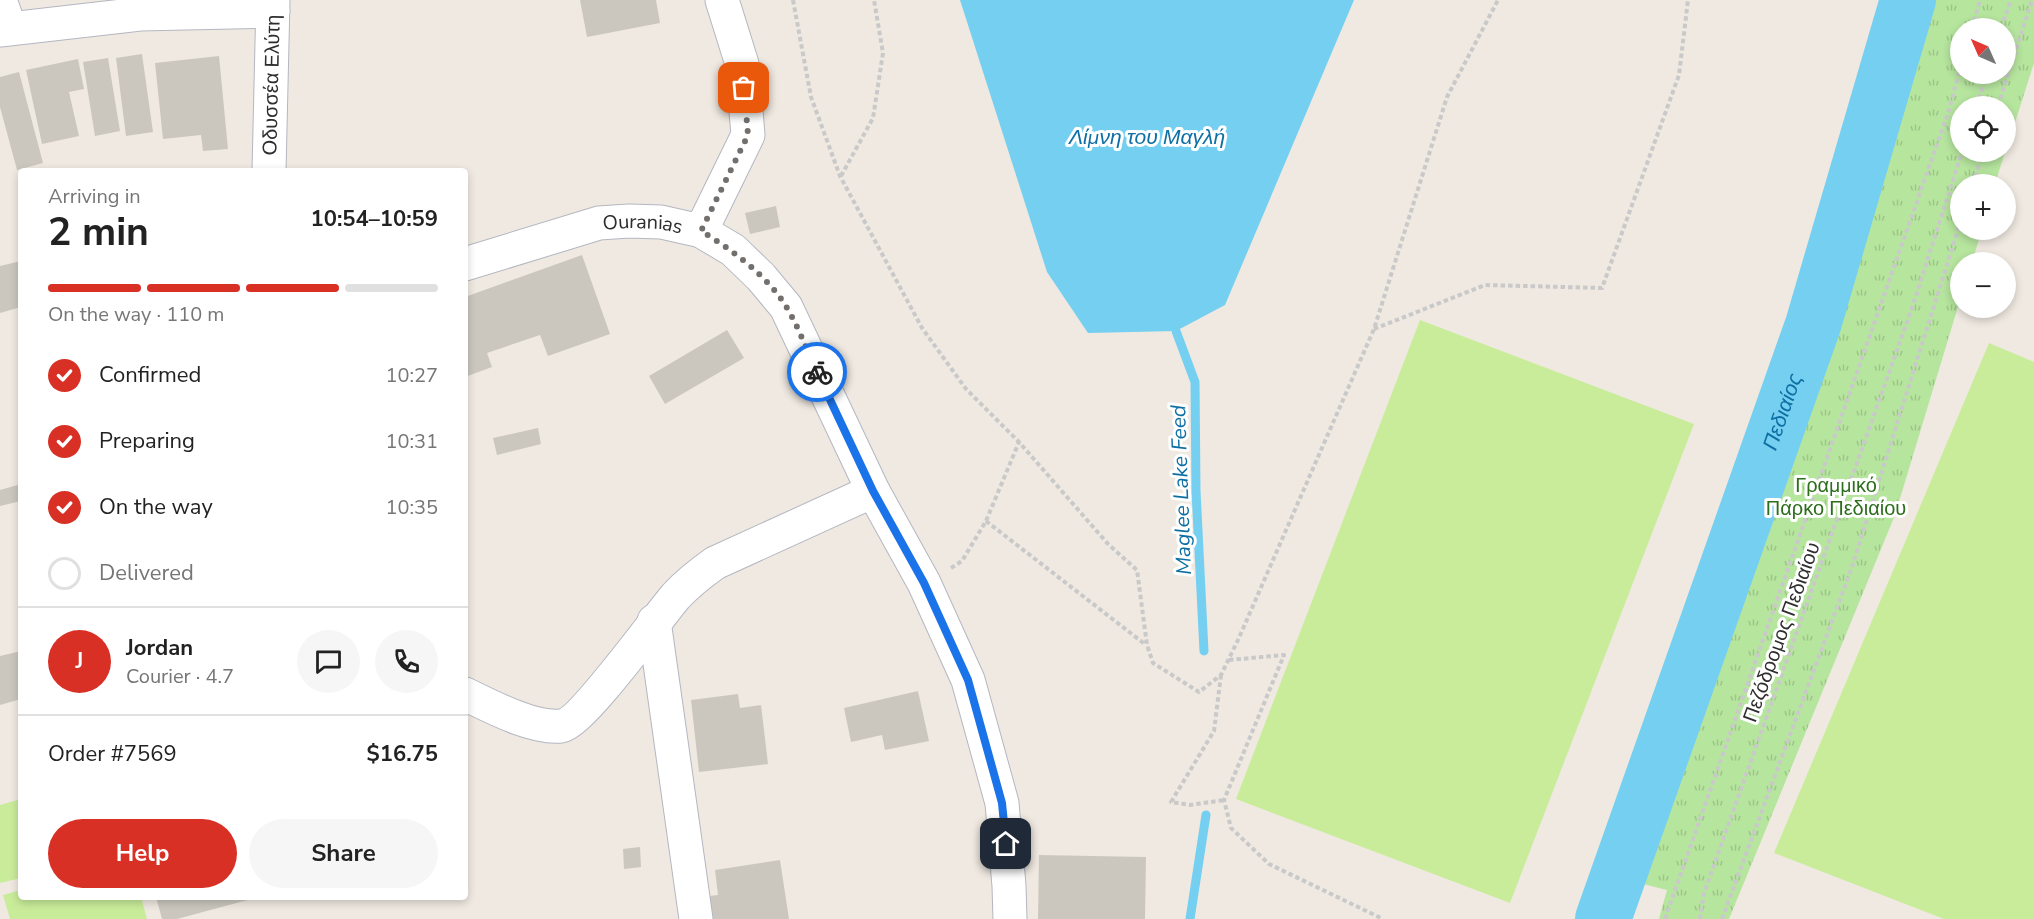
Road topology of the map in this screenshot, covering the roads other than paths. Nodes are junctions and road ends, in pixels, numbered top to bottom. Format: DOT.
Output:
graph roads {
  1 [pos="722,0"];
  2 [pos="273,6"];
  3 [pos="4,19"];
  4 [pos="269,168"];
  5 [pos="701,231"];
  6 [pos="468,263"];
  7 [pos="873,491"];
  8 [pos="654,621"];
  9 [pos="468,695"];
  10 [pos="696,919"];
  11 [pos="1010,919"];
  1 -- 5 [label="street"];
  2 -- 3 [label="street"];
  2 -- 4 [label="street, Οδυσσέα Ελύτη"];
  5 -- 6 [label="street, Ouranias"];
  5 -- 7 [label="street, Ouranias"];
  7 -- 8 [label="street"];
  7 -- 11 [label="street, Ouranias"];
  8 -- 9 [label="street"];
  8 -- 10 [label="street"];
}
